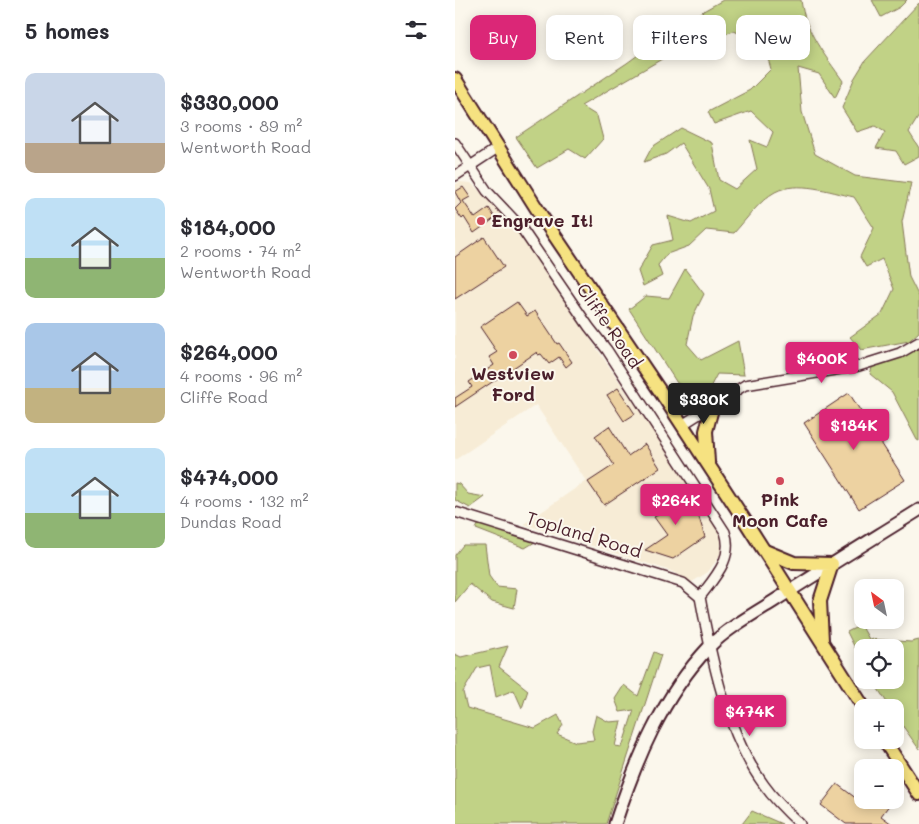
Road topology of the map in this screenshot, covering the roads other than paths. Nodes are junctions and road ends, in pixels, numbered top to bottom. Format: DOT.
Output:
graph roads {
  1 [pos="455,79"];
  2 [pos="455,143"];
  3 [pos="499,147"];
  4 [pos="469,166"];
  5 [pos="455,176"];
  6 [pos="919,342"];
  7 [pos="664,397"];
  8 [pos="713,406"];
  9 [pos="682,425"];
  10 [pos="709,466"];
  11 [pos="919,510"];
  12 [pos="455,512"];
  13 [pos="764,551"];
  14 [pos="832,564"];
  15 [pos="789,591"];
  16 [pos="700,597"];
  17 [pos="822,642"];
  18 [pos="710,646"];
  19 [pos="857,699"];
  20 [pos="890,749"];
  21 [pos="919,794"];
  22 [pos="615,824"];
  23 [pos="800,824"];
  1 -- 3 [label="main road"];
  2 -- 4 [label="street, Cliffe Road"];
  3 -- 4 [label="street"];
  3 -- 7 [label="main road"];
  4 -- 5 [label="street"];
  4 -- 16 [label="street, Cliffe Road"];
  6 -- 8 [label="street"];
  7 -- 8 [label="main road"];
  7 -- 9 [label="main road"];
  8 -- 9 [label="street"];
  8 -- 10 [label="main road"];
  9 -- 10 [label="main road"];
  10 -- 13 [label="main road"];
  11 -- 14 [label="street"];
  12 -- 16 [label="street, Topland Road"];
  13 -- 14 [label="main road"];
  13 -- 15 [label="main road"];
  14 -- 15 [label="street"];
  14 -- 17 [label="main road"];
  15 -- 17 [label="main road"];
  15 -- 18 [label="street"];
  16 -- 18 [label="street"];
  17 -- 19 [label="main road"];
  18 -- 22 [label="street"];
  18 -- 23 [label="street"];
  20 -- 21 [label="main road"];
}
